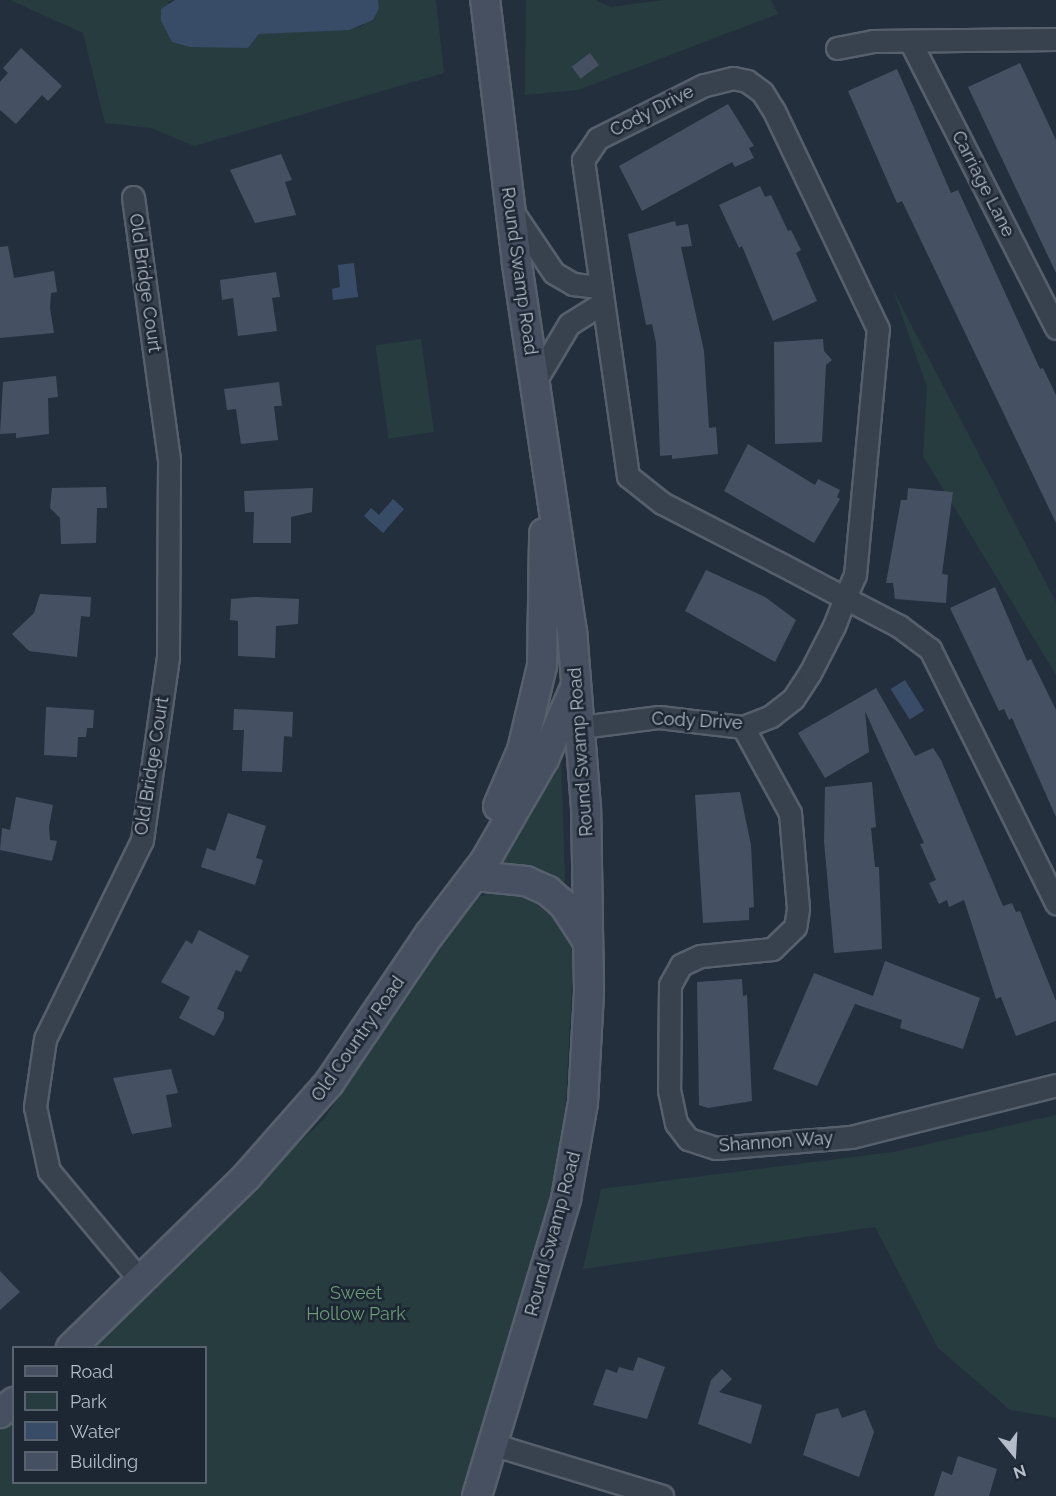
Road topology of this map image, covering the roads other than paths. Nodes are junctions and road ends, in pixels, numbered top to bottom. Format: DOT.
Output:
graph roads {
  1 [pos="485,0"];
  2 [pos="1056,39"];
  3 [pos="910,41"];
  4 [pos="837,48"];
  5 [pos="133,197"];
  6 [pos="509,205"];
  7 [pos="600,295"];
  8 [pos="1056,328"];
  9 [pos="534,381"];
  10 [pos="550,471"];
  11 [pos="845,598"];
  12 [pos="577,679"];
  13 [pos="743,727"];
  14 [pos="569,729"];
  15 [pos="522,750"];
  16 [pos="475,876"];
  17 [pos="1056,903"];
  18 [pos="429,935"];
  19 [pos="589,943"];
  20 [pos="1056,1084"];
  21 [pos="141,1281"];
  22 [pos="71,1346"];
  23 [pos="12,1404"];
  24 [pos="0,1413"];
  25 [pos="492,1444"];
  26 [pos="477,1496"];
  27 [pos="662,1496"];
  1 -- 6 [label="main road, Round Swamp Road"];
  2 -- 3 [label="street"];
  3 -- 4 [label="street"];
  3 -- 8 [label="street, Carriage Lane"];
  5 -- 21 [label="street, Old Bridge Court"];
  6 -- 7 [label="street"];
  6 -- 9 [label="main road, Round Swamp Road"];
  7 -- 9 [label="street"];
  7 -- 11 [label="street, Cody Drive"];
  7 -- 11 [label="street, Cody Drive"];
  9 -- 10 [label="main road, Round Swamp Road"];
  10 -- 12 [label="main road, Round Swamp Road"];
  10 -- 15 [label="main road"];
  11 -- 13 [label="street, Cody Drive"];
  11 -- 17 [label="street"];
  12 -- 14 [label="main road, Old Country Road"];
  13 -- 14 [label="street, Cody Drive"];
  13 -- 20 [label="street, Shannon Way"];
  14 -- 15 [label="street, Cody Drive"];
  14 -- 16 [label="main road, Old Country Road"];
  14 -- 19 [label="main road, Round Swamp Road"];
  15 -- 18 [label="main road"];
  16 -- 18 [label="main road, Old Country Road"];
  16 -- 19 [label="main road"];
  18 -- 21 [label="main road, Old Country Road"];
  19 -- 25 [label="main road, Round Swamp Road"];
  21 -- 22 [label="main road, Old Country Road"];
  23 -- 24 [label="main road"];
  25 -- 26 [label="main road, Round Swamp Road"];
  25 -- 27 [label="street"];
}
